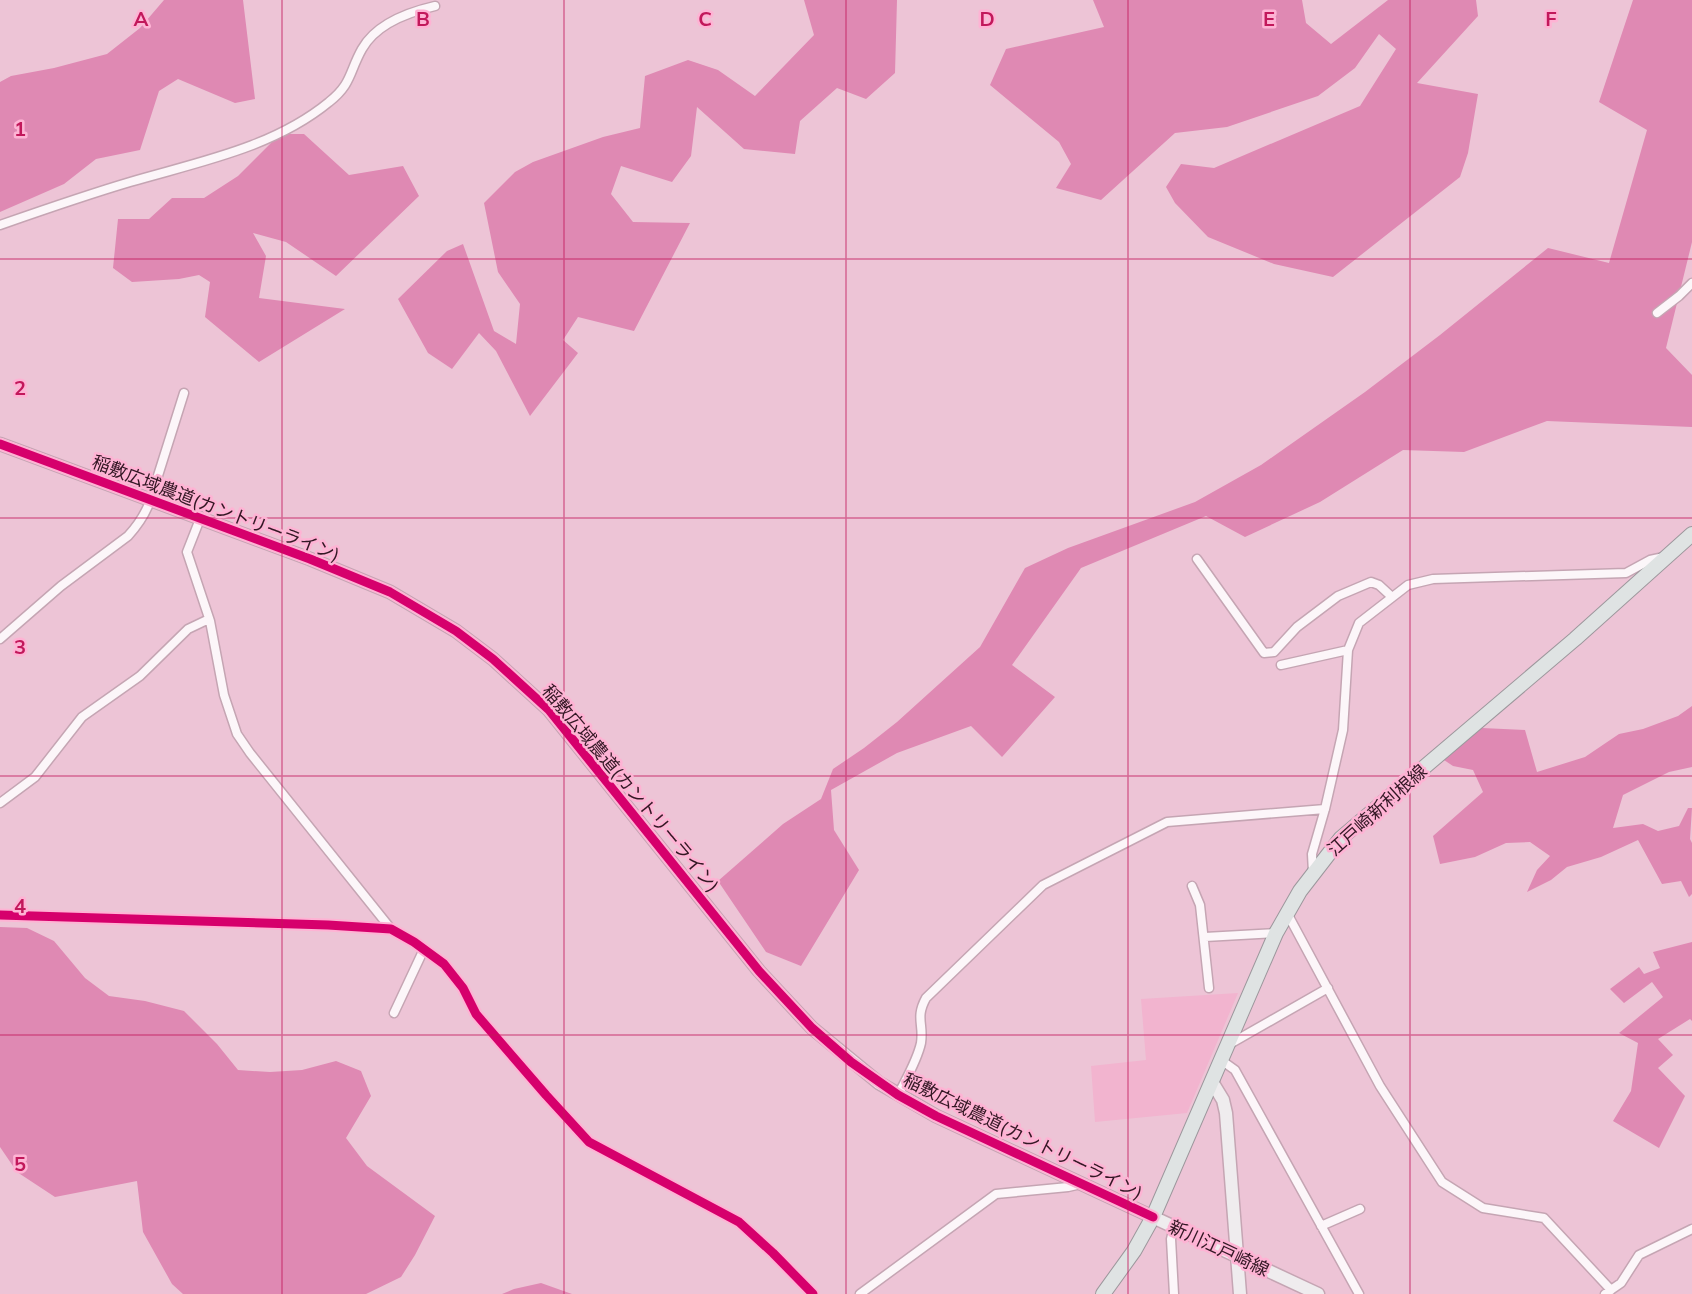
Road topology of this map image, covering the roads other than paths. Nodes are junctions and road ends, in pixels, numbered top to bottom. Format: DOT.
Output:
graph roads {
  1 [pos="435,6"];
  2 [pos="0,225"];
  3 [pos="1692,283"];
  4 [pos="1657,313"];
  5 [pos="184,393"];
  6 [pos="0,444"];
  7 [pos="150,501"];
  8 [pos="200,519"];
  9 [pos="1692,534"];
  10 [pos="1667,556"];
  11 [pos="1197,559"];
  12 [pos="1392,597"];
  13 [pos="209,619"];
  14 [pos="0,639"];
  15 [pos="1348,650"];
  16 [pos="1281,665"];
  17 [pos="0,803"];
  18 [pos="1326,808"];
  19 [pos="1313,873"];
  20 [pos="1192,886"];
  21 [pos="1287,912"];
  22 [pos="0,915"];
  23 [pos="391,929"];
  24 [pos="1276,933"];
  25 [pos="1204,937"];
  26 [pos="424,949"];
  27 [pos="1209,988"];
  28 [pos="1328,988"];
  29 [pos="394,1013"];
  30 [pos="1227,1045"];
  31 [pos="1221,1060"];
  32 [pos="1212,1082"];
  33 [pos="898,1095"];
  34 [pos="1081,1184"];
  35 [pos="1360,1209"];
  36 [pos="1153,1217"];
  37 [pos="1174,1227"];
  38 [pos="1321,1227"];
  39 [pos="1692,1229"];
  40 [pos="1238,1257"];
  41 [pos="1608,1292"];
  42 [pos="813,1294"];
  43 [pos="860,1294"];
  44 [pos="1103,1294"];
  45 [pos="1174,1294"];
  46 [pos="1240,1294"];
  47 [pos="1318,1294"];
  48 [pos="1359,1294"];
  1 -- 2 [label="street"];
  3 -- 4 [label="street"];
  5 -- 7 [label="street"];
  6 -- 7 [label="street, 稲敷広域農道(カントリーライン)"];
  7 -- 8 [label="street, 稲敷広域農道(カントリーライン)"];
  7 -- 14 [label="street"];
  8 -- 13 [label="street"];
  8 -- 33 [label="street, 稲敷広域農道(カントリーライン)"];
  9 -- 10 [label="main road, 江戸崎新利根線"];
  10 -- 12 [label="street"];
  10 -- 19 [label="main road, 江戸崎新利根線"];
  11 -- 12 [label="street"];
  12 -- 15 [label="street"];
  13 -- 17 [label="street"];
  13 -- 23 [label="street"];
  15 -- 16 [label="street"];
  15 -- 18 [label="street"];
  18 -- 19 [label="street"];
  18 -- 33 [label="street"];
  19 -- 21 [label="main road, 江戸崎新利根線"];
  20 -- 25 [label="street"];
  21 -- 24 [label="main road, 江戸崎新利根線"];
  21 -- 28 [label="street"];
  22 -- 23 [label="street"];
  23 -- 26 [label="street"];
  24 -- 25 [label="street"];
  24 -- 30 [label="main road, 江戸崎新利根線"];
  25 -- 27 [label="street"];
  26 -- 29 [label="street"];
  26 -- 42 [label="street"];
  28 -- 30 [label="street"];
  28 -- 41 [label="street"];
  30 -- 31 [label="main road, 江戸崎新利根線"];
  31 -- 32 [label="main road, 江戸崎新利根線"];
  31 -- 38 [label="street"];
  32 -- 36 [label="main road, 江戸崎新利根線"];
  32 -- 40 [label="street"];
  33 -- 34 [label="street, 稲敷広域農道(カントリーライン)"];
  34 -- 36 [label="street, 稲敷広域農道(カントリーライン)"];
  34 -- 43 [label="street"];
  35 -- 38 [label="street"];
  36 -- 37 [label="street, 新川江戸崎線"];
  36 -- 44 [label="main road, 江戸崎新利根線"];
  37 -- 40 [label="street, 新川江戸崎線"];
  37 -- 45 [label="street"];
  38 -- 48 [label="street"];
  39 -- 41 [label="street"];
  40 -- 46 [label="street"];
  40 -- 47 [label="street, 新川江戸崎線"];
}
